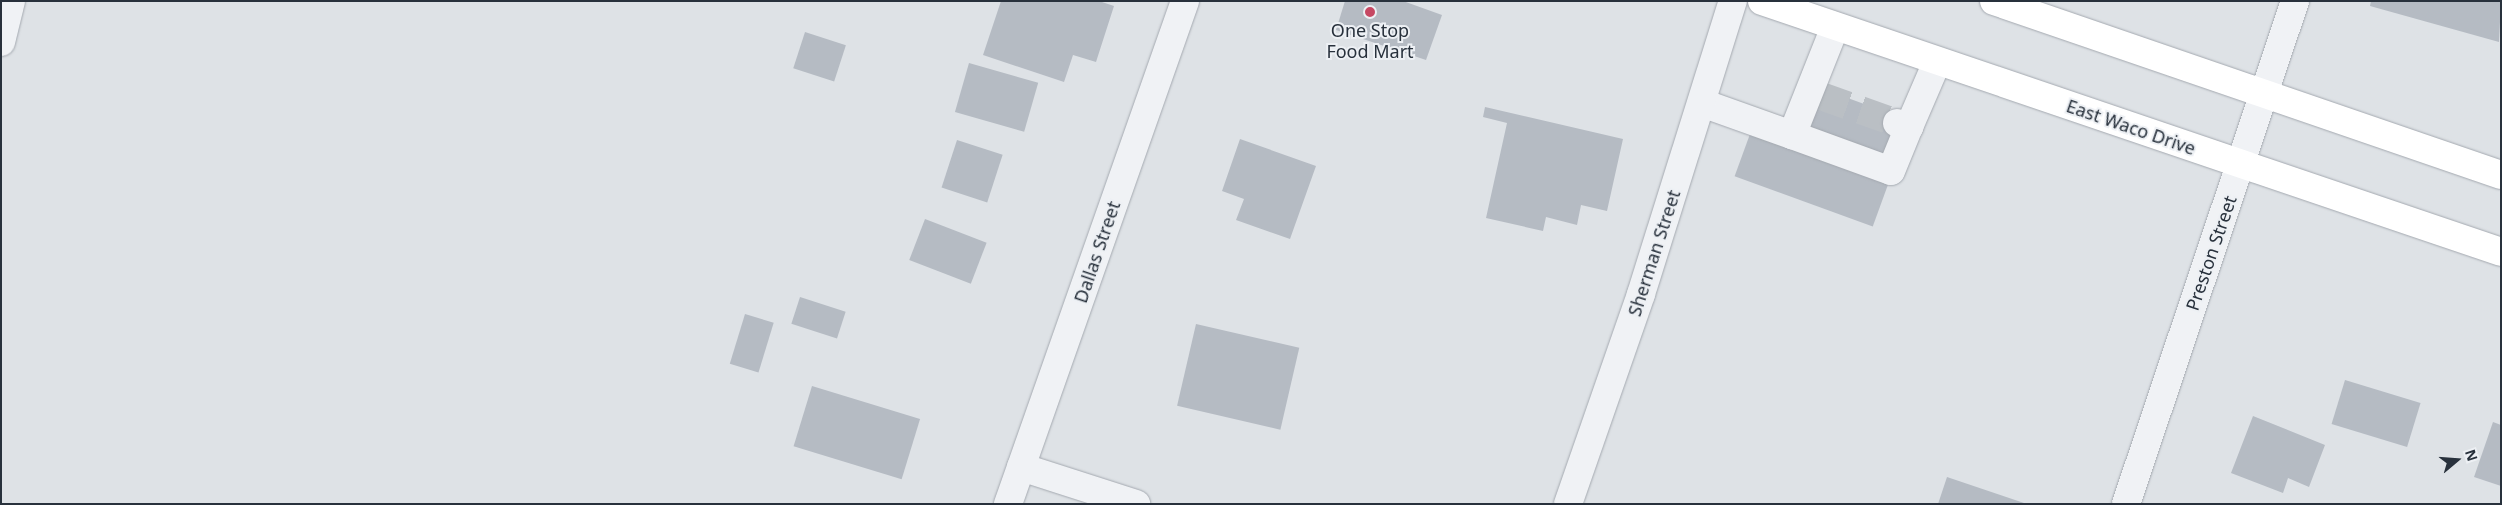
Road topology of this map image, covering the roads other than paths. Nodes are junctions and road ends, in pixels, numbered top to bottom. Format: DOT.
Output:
graph roads {
  1 [pos="11,1"];
  2 [pos="1185,1"];
  3 [pos="1733,1"];
  4 [pos="1762,1"];
  5 [pos="2295,1"];
  6 [pos="2011,4"];
  7 [pos="1835,27"];
  8 [pos="1,42"];
  9 [pos="1937,62"];
  10 [pos="2264,91"];
  11 [pos="1702,103"];
  12 [pos="1792,135"];
  13 [pos="2241,164"];
  14 [pos="2501,174"];
  15 [pos="2501,252"];
  16 [pos="1021,467"];
  17 [pos="1008,504"];
  18 [pos="1136,504"];
  19 [pos="1568,504"];
  20 [pos="2126,504"];
  1 -- 8 [label="street"];
  2 -- 16 [label="street, Dallas Street"];
  3 -- 11 [label="street, Sherman Street"];
  4 -- 7 [label="main road, East Waco Drive"];
  5 -- 10 [label="street, Preston Street"];
  6 -- 10 [label="main road"];
  7 -- 9 [label="main road, East Waco Drive"];
  7 -- 12 [label="street"];
  9 -- 12 [label="street"];
  9 -- 13 [label="main road, East Waco Drive"];
  10 -- 13 [label="street, Preston Street"];
  10 -- 14 [label="main road"];
  11 -- 12 [label="street"];
  11 -- 19 [label="street, Sherman Street"];
  13 -- 15 [label="main road, East Waco Drive"];
  13 -- 20 [label="street, Preston Street"];
  16 -- 17 [label="street, Dallas Street"];
  16 -- 18 [label="street"];
}
